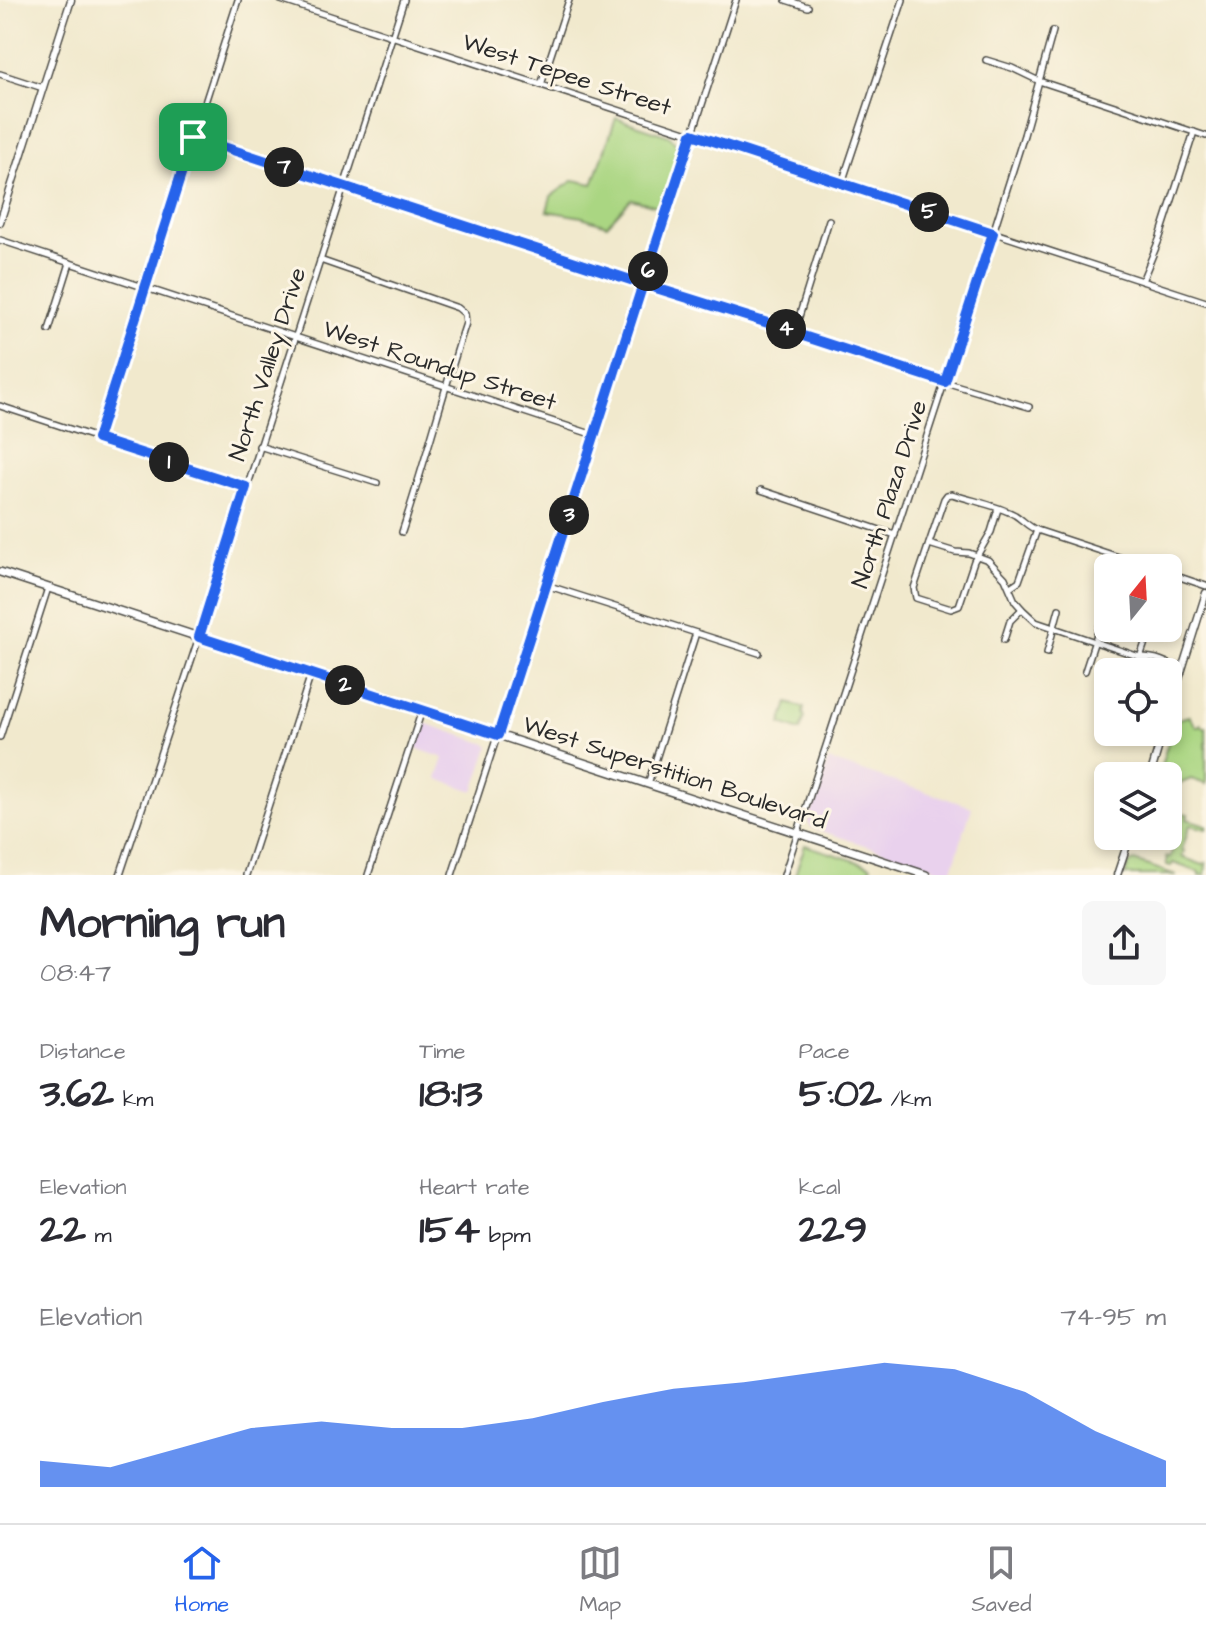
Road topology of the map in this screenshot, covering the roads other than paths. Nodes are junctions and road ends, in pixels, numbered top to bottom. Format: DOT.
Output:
graph roads {
  1 [pos="71,0"];
  2 [pos="238,0"];
  3 [pos="281,0"];
  4 [pos="404,0"];
  5 [pos="569,0"];
  6 [pos="736,0"];
  7 [pos="786,0"];
  8 [pos="903,0"];
  9 [pos="808,7"];
  10 [pos="1053,31"];
  11 [pos="392,36"];
  12 [pos="986,60"];
  13 [pos="0,74"];
  14 [pos="1039,81"];
  15 [pos="541,85"];
  16 [pos="43,88"];
  17 [pos="1194,132"];
  18 [pos="692,134"];
  19 [pos="1206,136"];
  20 [pos="193,137"];
  21 [pos="842,183"];
  22 [pos="343,186"];
  23 [pos="829,220"];
  24 [pos="0,222"];
  25 [pos="993,233"];
  26 [pos="0,240"];
  27 [pos="320,260"];
  28 [pos="70,263"];
  29 [pos="1142,281"];
  30 [pos="643,284"];
  31 [pos="145,287"];
  32 [pos="1206,302"];
  33 [pos="49,330"];
  34 [pos="794,333"];
  35 [pos="295,337"];
  36 [pos="945,382"];
  37 [pos="445,386"];
  38 [pos="0,406"];
  39 [pos="1029,407"];
  40 [pos="594,435"];
  41 [pos="97,439"];
  42 [pos="259,446"];
  43 [pos="377,483"];
  44 [pos="246,487"];
  45 [pos="761,490"];
  46 [pos="998,509"];
  47 [pos="1037,530"];
  48 [pos="402,532"];
  49 [pos="895,535"];
  50 [pos="929,544"];
  51 [pos="1110,554"];
  52 [pos="977,556"];
  53 [pos="0,572"];
  54 [pos="1182,578"];
  55 [pos="546,585"];
  56 [pos="1206,586"];
  57 [pos="1010,587"];
  58 [pos="48,588"];
  59 [pos="1206,593"];
  60 [pos="1022,609"];
  61 [pos="1059,609"];
  62 [pos="1053,629"];
  63 [pos="696,633"];
  64 [pos="199,637"];
  65 [pos="1004,640"];
  66 [pos="1094,642"];
  67 [pos="1145,642"];
  68 [pos="759,653"];
  69 [pos="1047,653"];
  70 [pos="1140,657"];
  71 [pos="1155,658"];
  72 [pos="1085,671"];
  73 [pos="1182,671"];
  74 [pos="311,674"];
  75 [pos="422,710"];
  76 [pos="498,735"];
  77 [pos="0,737"];
  78 [pos="648,784"];
  79 [pos="797,833"];
  80 [pos="1125,850"];
  81 [pos="120,875"];
  82 [pos="246,875"];
  83 [pos="368,875"];
  84 [pos="452,875"];
  85 [pos="784,875"];
  86 [pos="926,875"];
  87 [pos="1117,875"];
  1 -- 16 [label="street"];
  2 -- 20 [label="street"];
  3 -- 11 [label="street, West Tepee Street"];
  4 -- 11 [label="street, North Valley Drive"];
  5 -- 15 [label="street"];
  6 -- 18 [label="street"];
  7 -- 9 [label="street"];
  8 -- 21 [label="street"];
  10 -- 14 [label="street, North Plaza Drive"];
  11 -- 15 [label="street, West Tepee Street"];
  11 -- 22 [label="street, North Valley Drive"];
  12 -- 14 [label="street"];
  13 -- 16 [label="street"];
  14 -- 17 [label="street"];
  14 -- 25 [label="street, North Plaza Drive"];
  15 -- 18 [label="street, West Tepee Street"];
  16 -- 24 [label="street"];
  17 -- 19 [label="street"];
  17 -- 29 [label="street"];
  18 -- 21 [label="street, West Tepee Street"];
  18 -- 30 [label="street"];
  20 -- 22 [label="street"];
  20 -- 31 [label="street"];
  21 -- 25 [label="street, West Tepee Street"];
  22 -- 27 [label="street, North Valley Drive"];
  22 -- 30 [label="street"];
  23 -- 34 [label="street"];
  25 -- 29 [label="street, West Tepee Street"];
  25 -- 36 [label="street, North Plaza Drive"];
  26 -- 28 [label="street, West Roundup Street"];
  27 -- 35 [label="street, North Valley Drive"];
  27 -- 37 [label="street"];
  28 -- 31 [label="street, West Roundup Street"];
  28 -- 33 [label="street"];
  29 -- 32 [label="street, West Tepee Street"];
  30 -- 34 [label="street"];
  30 -- 40 [label="street"];
  31 -- 35 [label="street, West Roundup Street"];
  31 -- 41 [label="street"];
  34 -- 36 [label="street"];
  35 -- 37 [label="street, West Roundup Street"];
  35 -- 42 [label="street, North Valley Drive"];
  36 -- 39 [label="street"];
  36 -- 49 [label="street, North Plaza Drive"];
  37 -- 40 [label="street, West Roundup Street"];
  37 -- 48 [label="street"];
  38 -- 41 [label="street"];
  40 -- 55 [label="street"];
  41 -- 44 [label="street"];
  42 -- 43 [label="street"];
  42 -- 44 [label="street, North Valley Drive"];
  44 -- 64 [label="street, North Valley Drive"];
  45 -- 49 [label="street"];
  46 -- 47 [label="street"];
  46 -- 50 [label="street"];
  46 -- 52 [label="street"];
  47 -- 51 [label="street"];
  47 -- 57 [label="street"];
  49 -- 79 [label="street, North Plaza Drive"];
  50 -- 52 [label="street"];
  50 -- 52 [label="street"];
  52 -- 57 [label="street"];
  53 -- 58 [label="main road, West Superstition Boulevard"];
  54 -- 56 [label="street"];
  55 -- 63 [label="street"];
  55 -- 76 [label="street"];
  57 -- 60 [label="street"];
  58 -- 64 [label="main road, West Superstition Boulevard"];
  58 -- 77 [label="street"];
  59 -- 73 [label="street"];
  60 -- 62 [label="street"];
  60 -- 65 [label="street"];
  61 -- 62 [label="street"];
  62 -- 66 [label="street"];
  62 -- 69 [label="street"];
  63 -- 68 [label="street"];
  63 -- 78 [label="street"];
  64 -- 74 [label="main road, West Superstition Boulevard"];
  64 -- 81 [label="street, North Valley Drive"];
  66 -- 70 [label="street"];
  66 -- 72 [label="street"];
  67 -- 70 [label="street"];
  70 -- 71 [label="street"];
  74 -- 75 [label="main road, West Superstition Boulevard"];
  74 -- 82 [label="street"];
  75 -- 76 [label="main road, West Superstition Boulevard"];
  75 -- 83 [label="street"];
  76 -- 78 [label="main road, West Superstition Boulevard"];
  76 -- 84 [label="street"];
  78 -- 79 [label="main road, West Superstition Boulevard"];
  79 -- 85 [label="street, North Plaza Drive"];
  79 -- 86 [label="main road, West Superstition Boulevard"];
  80 -- 87 [label="street"];
}
